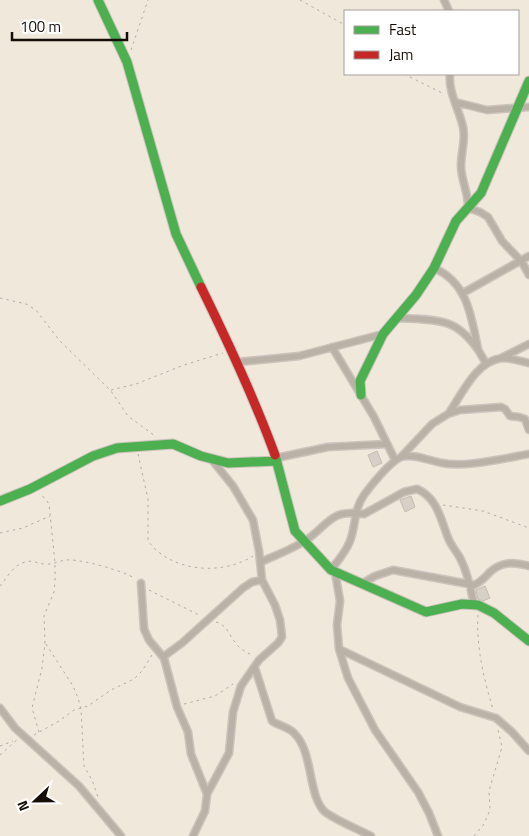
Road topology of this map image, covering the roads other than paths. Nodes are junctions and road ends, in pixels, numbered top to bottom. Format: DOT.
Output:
graph roads {
  1 [pos="98,0"];
  2 [pos="450,75"];
  3 [pos="529,81"];
  4 [pos="527,95"];
  5 [pos="454,100"];
  6 [pos="529,107"];
  7 [pos="518,108"];
  8 [pos="468,208"];
  9 [pos="529,256"];
  10 [pos="521,260"];
  11 [pos="434,268"];
  12 [pos="529,276"];
  13 [pos="463,293"];
  14 [pos="397,318"];
  15 [pos="383,334"];
  16 [pos="529,344"];
  17 [pos="332,348"];
  18 [pos="478,351"];
  19 [pos="236,358"];
  20 [pos="499,359"];
  21 [pos="529,363"];
  22 [pos="486,364"];
  23 [pos="361,395"];
  24 [pos="448,414"];
  25 [pos="529,430"];
  26 [pos="387,444"];
  27 [pos="529,454"];
  28 [pos="397,459"];
  29 [pos="212,460"];
  30 [pos="276,460"];
  31 [pos="0,501"];
  32 [pos="356,513"];
  33 [pos="304,542"];
  34 [pos="261,562"];
  35 [pos="529,566"];
  36 [pos="333,571"];
  37 [pos="262,580"];
  38 [pos="364,582"];
  39 [pos="141,583"];
  40 [pos="470,584"];
  41 [pos="474,605"];
  42 [pos="529,641"];
  43 [pos="339,649"];
  44 [pos="163,656"];
  45 [pos="255,668"];
  46 [pos="0,708"];
  47 [pos="529,751"];
  48 [pos="207,794"];
  49 [pos="121,836"];
  50 [pos="193,836"];
  51 [pos="371,836"];
  52 [pos="438,836"];
  1 -- 19 [label="street"];
  2 -- 5 [label="street"];
  3 -- 4 [label="street"];
  4 -- 7 [label="street"];
  5 -- 7 [label="street"];
  5 -- 8 [label="street"];
  6 -- 7 [label="street"];
  7 -- 8 [label="street"];
  8 -- 10 [label="street"];
  8 -- 11 [label="street"];
  9 -- 10 [label="street"];
  10 -- 12 [label="street"];
  10 -- 13 [label="street"];
  11 -- 13 [label="street"];
  11 -- 14 [label="street"];
  13 -- 18 [label="street"];
  14 -- 15 [label="street"];
  14 -- 18 [label="street"];
  15 -- 17 [label="street"];
  15 -- 23 [label="street"];
  16 -- 20 [label="street"];
  17 -- 19 [label="street"];
  17 -- 23 [label="street"];
  18 -- 22 [label="street"];
  19 -- 30 [label="street"];
  20 -- 21 [label="street"];
  20 -- 22 [label="street"];
  22 -- 24 [label="street"];
  23 -- 26 [label="street"];
  24 -- 25 [label="street"];
  24 -- 28 [label="street"];
  26 -- 28 [label="street"];
  26 -- 30 [label="street"];
  27 -- 28 [label="street"];
  28 -- 32 [label="street"];
  29 -- 30 [label="street"];
  29 -- 31 [label="street"];
  29 -- 34 [label="street"];
  30 -- 33 [label="street"];
  32 -- 33 [label="street"];
  32 -- 36 [label="street"];
  32 -- 40 [label="street"];
  33 -- 34 [label="street"];
  33 -- 36 [label="street"];
  34 -- 37 [label="street"];
  35 -- 40 [label="street"];
  36 -- 38 [label="street"];
  36 -- 43 [label="street"];
  37 -- 44 [label="street"];
  37 -- 45 [label="street"];
  38 -- 40 [label="street"];
  38 -- 41 [label="street"];
  39 -- 44 [label="street"];
  40 -- 41 [label="street"];
  41 -- 42 [label="street"];
  43 -- 47 [label="street"];
  43 -- 52 [label="street"];
  44 -- 48 [label="street"];
  45 -- 48 [label="street"];
  45 -- 51 [label="street"];
  46 -- 49 [label="street"];
  48 -- 50 [label="street"];
}
